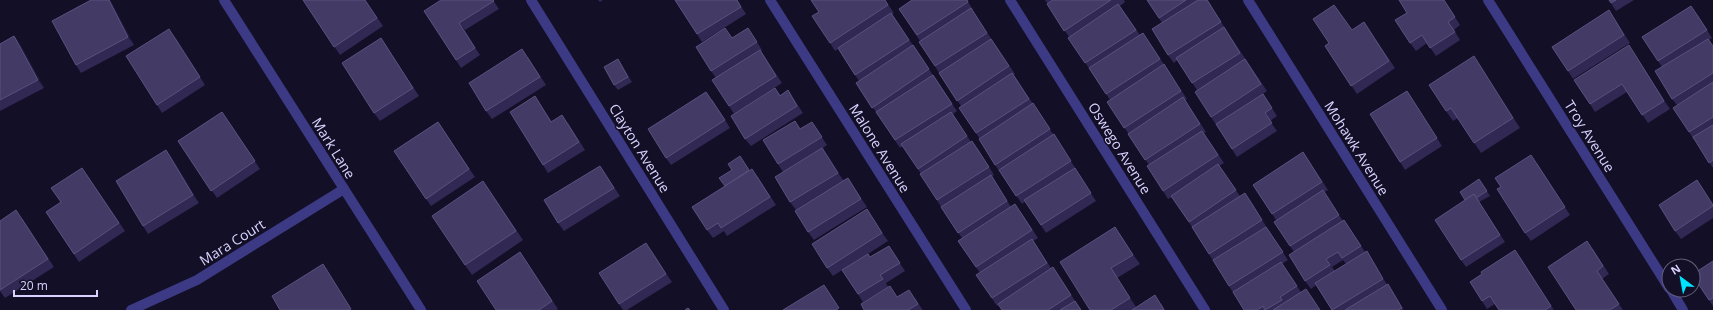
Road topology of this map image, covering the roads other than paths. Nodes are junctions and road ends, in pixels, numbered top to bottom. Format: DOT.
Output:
graph roads {
  1 [pos="224,0"];
  2 [pos="532,0"];
  3 [pos="770,0"];
  4 [pos="1010,0"];
  5 [pos="1248,0"];
  6 [pos="1488,0"];
  7 [pos="344,189"];
  8 [pos="1661,275"];
  9 [pos="1676,298"];
  10 [pos="131,310"];
  11 [pos="421,310"];
  12 [pos="724,310"];
  13 [pos="966,310"];
  14 [pos="1205,310"];
  15 [pos="1442,310"];
  16 [pos="1683,310"];
  1 -- 7 [label="street, Mark Lane"];
  2 -- 12 [label="street, Clayton Avenue"];
  3 -- 13 [label="street, Malone Avenue"];
  4 -- 14 [label="street, Oswego Avenue"];
  5 -- 15 [label="street, Mohawk Avenue"];
  6 -- 8 [label="street, Troy Avenue"];
  7 -- 10 [label="street, Mara Court"];
  7 -- 11 [label="street, Mark Lane"];
  9 -- 16 [label="street, Troy Avenue"];
}
